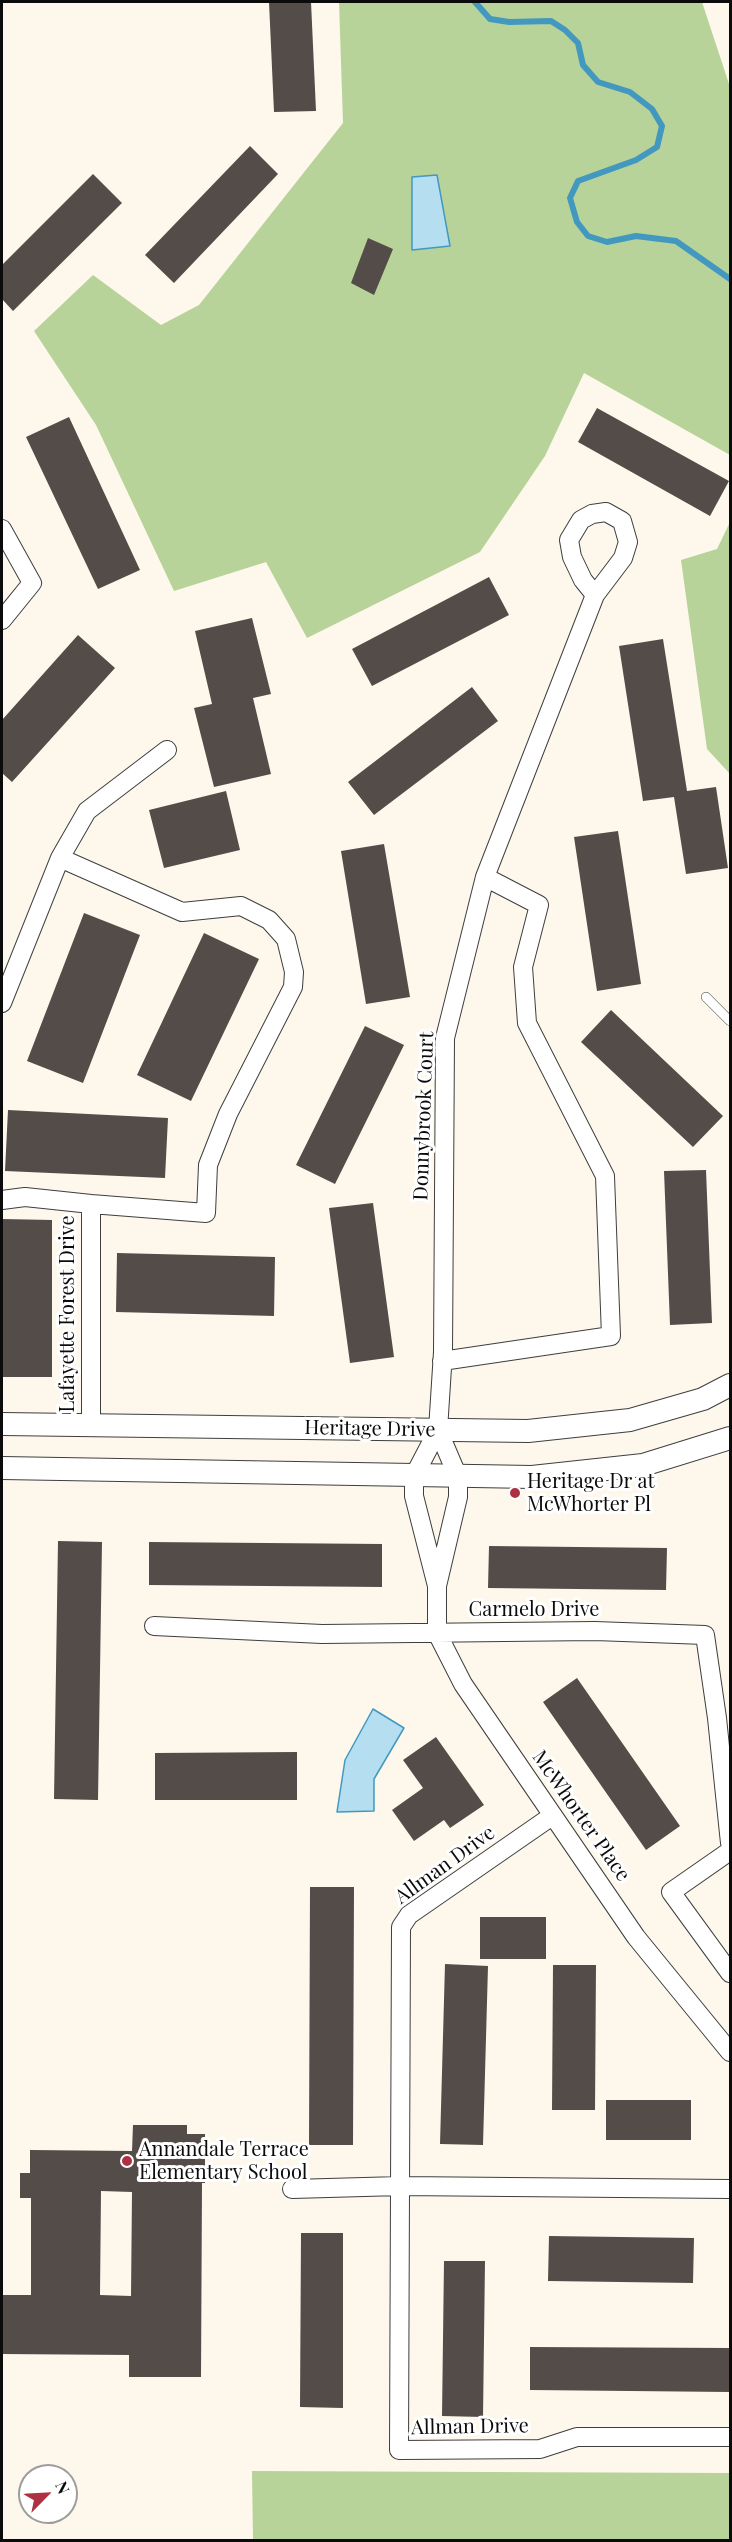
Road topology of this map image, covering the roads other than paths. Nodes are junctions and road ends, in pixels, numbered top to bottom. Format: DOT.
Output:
graph roads {
  1 [pos="2,528"];
  2 [pos="595,595"];
  3 [pos="2,620"];
  4 [pos="167,750"];
  5 [pos="60,858"];
  6 [pos="485,877"];
  7 [pos="705,997"];
  8 [pos="2,1003"];
  9 [pos="730,1021"];
  10 [pos="2,1200"];
  11 [pos="91,1204"];
  12 [pos="442,1361"];
  13 [pos="730,1385"];
  14 [pos="91,1423"];
  15 [pos="2,1424"];
  16 [pos="438,1430"];
  17 [pos="730,1438"];
  18 [pos="2,1468"];
  19 [pos="414,1476"];
  20 [pos="458,1477"];
  21 [pos="437,1586"];
  22 [pos="153,1626"];
  23 [pos="437,1633"];
  24 [pos="552,1816"];
  25 [pos="730,1843"];
  26 [pos="730,1851"];
  27 [pos="730,1973"];
  28 [pos="730,2052"];
  29 [pos="400,2186"];
  30 [pos="292,2189"];
  31 [pos="730,2189"];
  32 [pos="730,2436"];
  1 -- 3 [label="street"];
  2 -- 6 [label="street, Donnybrook Court"];
  4 -- 5 [label="street"];
  5 -- 8 [label="street"];
  5 -- 11 [label="street, Lafayette Forest Drive"];
  6 -- 12 [label="street, Donnybrook Court"];
  6 -- 12 [label="street"];
  7 -- 9 [label="lane"];
  10 -- 11 [label="street, Lafayette Forest Drive"];
  11 -- 14 [label="street, Lafayette Forest Drive"];
  12 -- 16 [label="street, Donnybrook Court"];
  13 -- 16 [label="street, Heritage Drive"];
  14 -- 15 [label="street, Heritage Drive"];
  14 -- 16 [label="street, Heritage Drive"];
  16 -- 19 [label="street"];
  16 -- 20 [label="street, McWhorter Place"];
  17 -- 20 [label="street"];
  18 -- 19 [label="street"];
  19 -- 20 [label="street"];
  19 -- 21 [label="street, McWhorter Place"];
  20 -- 21 [label="street, McWhorter Place"];
  21 -- 23 [label="street, McWhorter Place"];
  22 -- 23 [label="street, Carmelo Drive"];
  23 -- 24 [label="street, McWhorter Place"];
  23 -- 25 [label="street, Carmelo Drive"];
  24 -- 28 [label="street, McWhorter Place"];
  24 -- 29 [label="street, Allman Drive"];
  26 -- 27 [label="street"];
  29 -- 30 [label="street"];
  29 -- 31 [label="street"];
  29 -- 32 [label="street, Allman Drive"];
}
